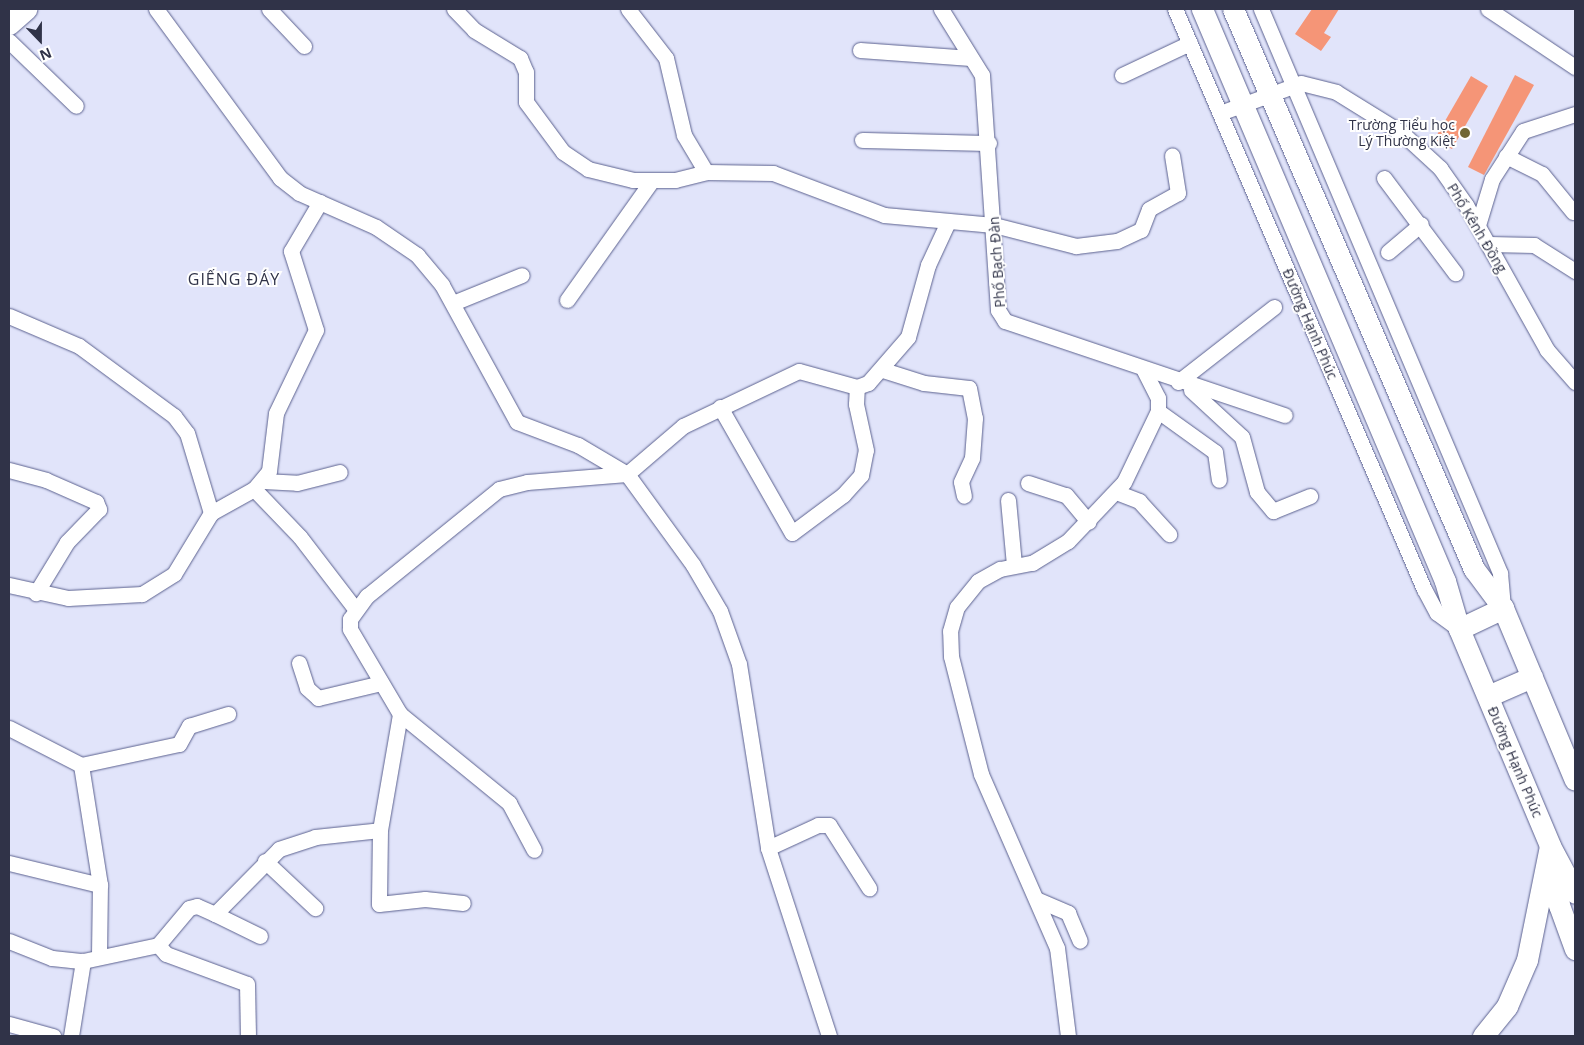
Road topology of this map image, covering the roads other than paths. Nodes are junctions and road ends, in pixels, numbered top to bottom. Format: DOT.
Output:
graph roads {
  1 [pos="26,9"];
  2 [pos="156,9"];
  3 [pos="269,9"];
  4 [pos="454,9"];
  5 [pos="628,9"];
  6 [pos="941,9"];
  7 [pos="1175,9"];
  8 [pos="1202,9"];
  9 [pos="1233,9"];
  10 [pos="1261,9"];
  11 [pos="1488,9"];
  12 [pos="9,24"];
  13 [pos="9,41"];
  14 [pos="1190,43"];
  15 [pos="304,46"];
  16 [pos="860,50"];
  17 [pos="971,58"];
  18 [pos="1575,68"];
  19 [pos="1122,75"];
  20 [pos="1292,85"];
  21 [pos="1268,92"];
  22 [pos="1242,103"];
  23 [pos="76,106"];
  24 [pos="1220,113"];
  25 [pos="1575,114"];
  26 [pos="862,140"];
  27 [pos="989,142"];
  28 [pos="1172,155"];
  29 [pos="1506,156"];
  30 [pos="706,172"];
  31 [pos="1384,178"];
  32 [pos="651,182"];
  33 [pos="320,202"];
  34 [pos="1573,212"];
  35 [pos="948,222"];
  36 [pos="1422,224"];
  37 [pos="1478,224"];
  38 [pos="994,225"];
  39 [pos="1489,244"];
  40 [pos="1388,252"];
  41 [pos="1575,271"];
  42 [pos="1456,273"];
  43 [pos="522,275"];
  44 [pos="567,300"];
  45 [pos="453,303"];
  46 [pos="1274,307"];
  47 [pos="9,316"];
  48 [pos="883,370"];
  49 [pos="1144,370"];
  50 [pos="1575,382"];
  51 [pos="1182,383"];
  52 [pos="857,387"];
  53 [pos="720,406"];
  54 [pos="1158,411"];
  55 [pos="1285,416"];
  56 [pos="9,470"];
  57 [pos="340,472"];
  58 [pos="627,474"];
  59 [pos="1219,480"];
  60 [pos="1028,483"];
  61 [pos="258,485"];
  62 [pos="1116,492"];
  63 [pos="964,496"];
  64 [pos="1310,496"];
  65 [pos="1008,500"];
  66 [pos="211,513"];
  67 [pos="1089,522"];
  68 [pos="1170,534"];
  69 [pos="1014,565"];
  70 [pos="9,584"];
  71 [pos="36,593"];
  72 [pos="1503,608"];
  73 [pos="356,610"];
  74 [pos="1458,628"];
  75 [pos="299,663"];
  76 [pos="1532,677"];
  77 [pos="381,683"];
  78 [pos="1488,696"];
  79 [pos="228,714"];
  80 [pos="400,714"];
  81 [pos="9,728"];
  82 [pos="81,765"];
  83 [pos="1575,780"];
  84 [pos="380,830"];
  85 [pos="1550,846"];
  86 [pos="768,848"];
  87 [pos="534,850"];
  88 [pos="265,861"];
  89 [pos="9,863"];
  90 [pos="100,885"];
  91 [pos="869,888"];
  92 [pos="1575,893"];
  93 [pos="1038,900"];
  94 [pos="463,903"];
  95 [pos="315,908"];
  96 [pos="215,914"];
  97 [pos="260,936"];
  98 [pos="9,941"];
  99 [pos="1080,941"];
  100 [pos="158,945"];
  101 [pos="1575,949"];
  102 [pos="99,955"];
  103 [pos="83,961"];
  104 [pos="9,1024"];
  105 [pos="53,1036"];
  106 [pos="72,1036"];
  107 [pos="248,1036"];
  108 [pos="829,1036"];
  109 [pos="1068,1036"];
  110 [pos="1483,1036"];
  1 -- 12 [label="main road"];
  2 -- 33 [label="street"];
  3 -- 15 [label="street"];
  4 -- 32 [label="street"];
  5 -- 30 [label="street"];
  6 -- 17 [label="street, Phố Bạch Đàn"];
  7 -- 14 [label="street, Đường Hạnh Phúc"];
  8 -- 22 [label="main road, Đường Hạnh Phúc"];
  9 -- 21 [label="main road"];
  10 -- 20 [label="street"];
  11 -- 18 [label="street"];
  13 -- 23 [label="street"];
  14 -- 19 [label="street"];
  14 -- 24 [label="street, Đường Hạnh Phúc"];
  16 -- 17 [label="street"];
  17 -- 27 [label="street, Phố Bạch Đàn"];
  20 -- 21 [label="street, Phố Kênh Đồng"];
  20 -- 37 [label="street, Phố Kênh Đồng"];
  20 -- 72 [label="street"];
  21 -- 22 [label="street, Phố Kênh Đồng"];
  21 -- 72 [label="main road"];
  22 -- 24 [label="street, Phố Kênh Đồng"];
  22 -- 74 [label="main road, Đường Hạnh Phúc"];
  24 -- 74 [label="street, Đường Hạnh Phúc"];
  25 -- 29 [label="street"];
  26 -- 27 [label="street"];
  27 -- 38 [label="street, Phố Bạch Đàn"];
  28 -- 38 [label="street"];
  29 -- 34 [label="street"];
  29 -- 37 [label="street"];
  30 -- 32 [label="street"];
  30 -- 35 [label="street"];
  31 -- 36 [label="street"];
  32 -- 44 [label="street"];
  33 -- 45 [label="street"];
  33 -- 61 [label="street"];
  35 -- 38 [label="street"];
  35 -- 48 [label="street"];
  36 -- 40 [label="street"];
  36 -- 42 [label="street"];
  37 -- 39 [label="street, Phố Kênh Đồng"];
  38 -- 49 [label="street, Phố Bạch Đàn"];
  39 -- 41 [label="street"];
  39 -- 50 [label="street, Phố Kênh Đồng"];
  43 -- 45 [label="street"];
  45 -- 58 [label="street"];
  46 -- 51 [label="street"];
  47 -- 66 [label="street"];
  48 -- 52 [label="street"];
  48 -- 63 [label="street"];
  49 -- 51 [label="street, Phố Bạch Đàn"];
  49 -- 54 [label="street"];
  51 -- 55 [label="street, Phố Bạch Đàn"];
  51 -- 64 [label="street"];
  52 -- 53 [label="street"];
  52 -- 53 [label="street"];
  53 -- 58 [label="street"];
  54 -- 59 [label="street"];
  54 -- 62 [label="street"];
  56 -- 71 [label="street"];
  57 -- 61 [label="street"];
  58 -- 73 [label="street"];
  58 -- 86 [label="street"];
  60 -- 67 [label="street"];
  61 -- 66 [label="street"];
  61 -- 73 [label="street"];
  62 -- 67 [label="street"];
  62 -- 68 [label="street"];
  65 -- 69 [label="street"];
  66 -- 71 [label="street"];
  67 -- 69 [label="street"];
  69 -- 93 [label="street"];
  70 -- 71 [label="street"];
  72 -- 74 [label="main road"];
  72 -- 76 [label="main road"];
  73 -- 77 [label="street"];
  74 -- 78 [label="main road, Đường Hạnh Phúc"];
  75 -- 77 [label="street"];
  76 -- 78 [label="main road"];
  76 -- 83 [label="main road"];
  77 -- 80 [label="street"];
  78 -- 85 [label="main road, Đường Hạnh Phúc"];
  79 -- 82 [label="street"];
  80 -- 84 [label="street"];
  80 -- 87 [label="street"];
  81 -- 82 [label="street"];
  82 -- 90 [label="street"];
  84 -- 88 [label="street"];
  84 -- 94 [label="street"];
  85 -- 92 [label="main road, Đường Hạnh Phúc"];
  85 -- 101 [label="main road"];
  85 -- 110 [label="main road"];
  86 -- 91 [label="street"];
  86 -- 108 [label="street"];
  88 -- 95 [label="street"];
  88 -- 96 [label="street"];
  89 -- 90 [label="street"];
  90 -- 102 [label="street"];
  93 -- 99 [label="street"];
  93 -- 109 [label="street"];
  96 -- 97 [label="street"];
  96 -- 100 [label="street"];
  98 -- 103 [label="street"];
  100 -- 102 [label="street"];
  100 -- 107 [label="street"];
  102 -- 103 [label="street"];
  103 -- 106 [label="street"];
  104 -- 105 [label="street"];
}
